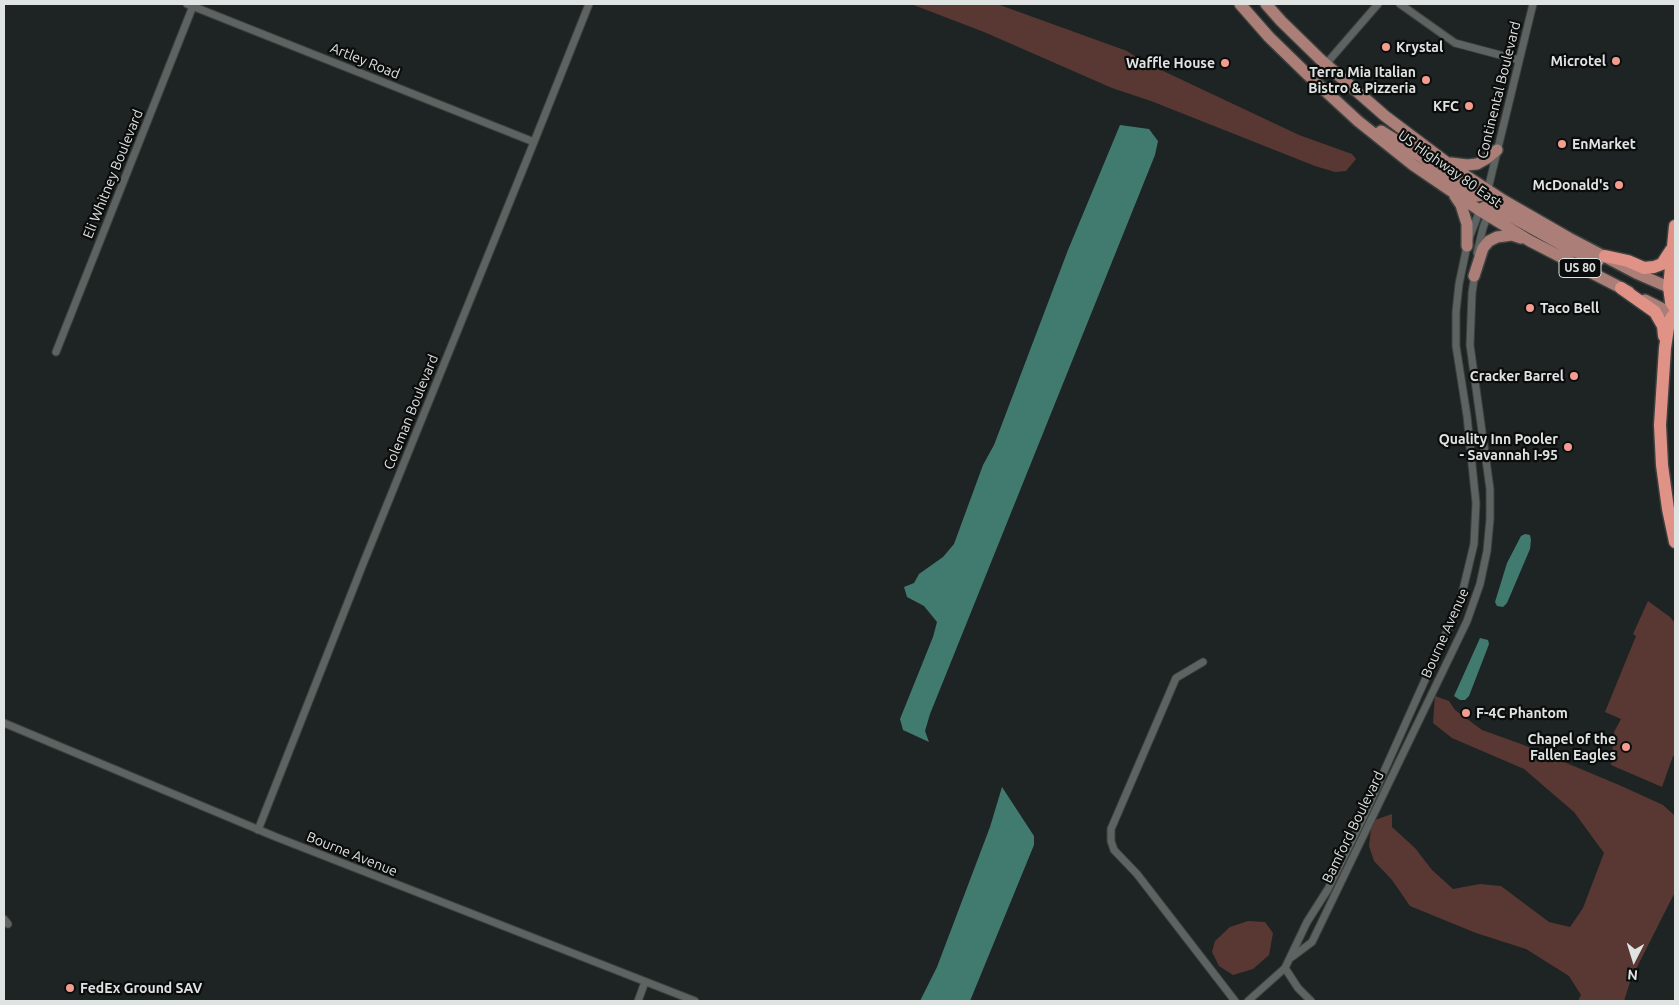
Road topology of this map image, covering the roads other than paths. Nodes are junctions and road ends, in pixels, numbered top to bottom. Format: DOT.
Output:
graph roads {
  1 [pos="588,4"];
  2 [pos="1240,4"];
  3 [pos="1266,4"];
  4 [pos="1378,4"];
  5 [pos="1400,4"];
  6 [pos="1533,4"];
  7 [pos="190,5"];
  8 [pos="1519,60"];
  9 [pos="1326,64"];
  10 [pos="1346,110"];
  11 [pos="534,142"];
  12 [pos="1497,150"];
  13 [pos="1446,162"];
  14 [pos="1488,190"];
  15 [pos="1453,192"];
  16 [pos="1485,210"];
  17 [pos="1675,226"];
  18 [pos="1530,241"];
  19 [pos="1673,245"];
  20 [pos="1467,246"];
  21 [pos="1605,256"];
  22 [pos="1636,272"];
  23 [pos="1474,276"];
  24 [pos="1621,288"];
  25 [pos="1672,289"];
  26 [pos="1675,312"];
  27 [pos="1665,348"];
  28 [pos="56,352"];
  29 [pos="1675,542"];
  30 [pos="1202,662"];
  31 [pos="1418,697"];
  32 [pos="1429,699"];
  33 [pos="4,723"];
  34 [pos="258,830"];
  35 [pos="1291,958"];
  36 [pos="1285,968"];
  37 [pos="645,982"];
  38 [pos="638,1001"];
  39 [pos="695,1001"];
  40 [pos="1235,1001"];
  41 [pos="1248,1001"];
  42 [pos="1311,1001"];
  1 -- 11 [label="street, Coleman Boulevard"];
  2 -- 10 [label="main road, US Highway 80 East / US 80"];
  3 -- 9 [label="main road, US Highway 80 East / US 80"];
  4 -- 9 [label="street"];
  5 -- 8 [label="street"];
  6 -- 8 [label="street, Continental Boulevard"];
  7 -- 11 [label="street, Artley Road"];
  7 -- 28 [label="street, Eli Whitney Boulevard"];
  8 -- 12 [label="street, Continental Boulevard"];
  9 -- 13 [label="main road, US Highway 80 East / US 80"];
  10 -- 14 [label="main road"];
  10 -- 15 [label="main road, US Highway 80 East / US 80"];
  11 -- 34 [label="street, Coleman Boulevard"];
  12 -- 13 [label="main road"];
  12 -- 14 [label="street, Continental Boulevard"];
  13 -- 14 [label="main road, US Highway 80 East / US 80"];
  14 -- 16 [label="street, Continental Boulevard"];
  14 -- 21 [label="main road, US Highway 80 East / US 80"];
  15 -- 16 [label="main road, US Highway 80 East / US 80"];
  15 -- 20 [label="main road"];
  16 -- 18 [label="main road, US Highway 80 East / US 80"];
  16 -- 20 [label="street, Bourne Avenue"];
  16 -- 22 [label="main road"];
  16 -- 23 [label="street, Bourne Avenue"];
  17 -- 19 [label="highway"];
  18 -- 23 [label="main road"];
  18 -- 24 [label="main road, US Highway 80 East / US 80"];
  19 -- 21 [label="highway"];
  19 -- 25 [label="highway"];
  20 -- 31 [label="street, Bourne Avenue"];
  21 -- 22 [label="main road, US Highway 80 East / US 80"];
  22 -- 25 [label="main road, US Highway 80 East / US 80"];
  23 -- 32 [label="street, Bourne Avenue"];
  24 -- 26 [label="main road, US Highway 80 East / US 80"];
  24 -- 27 [label="highway"];
  25 -- 26 [label="highway"];
  26 -- 27 [label="highway"];
  27 -- 29 [label="highway"];
  30 -- 40 [label="street"];
  31 -- 35 [label="street, Bamford Boulevard"];
  32 -- 35 [label="street, Bamford Boulevard"];
  33 -- 34 [label="street, Bourne Avenue"];
  34 -- 37 [label="street, Bourne Avenue"];
  35 -- 36 [label="street, Bamford Boulevard"];
  36 -- 41 [label="street, Bamford Boulevard"];
  36 -- 42 [label="street"];
  37 -- 38 [label="street"];
  37 -- 39 [label="street, Bourne Avenue"];
}
